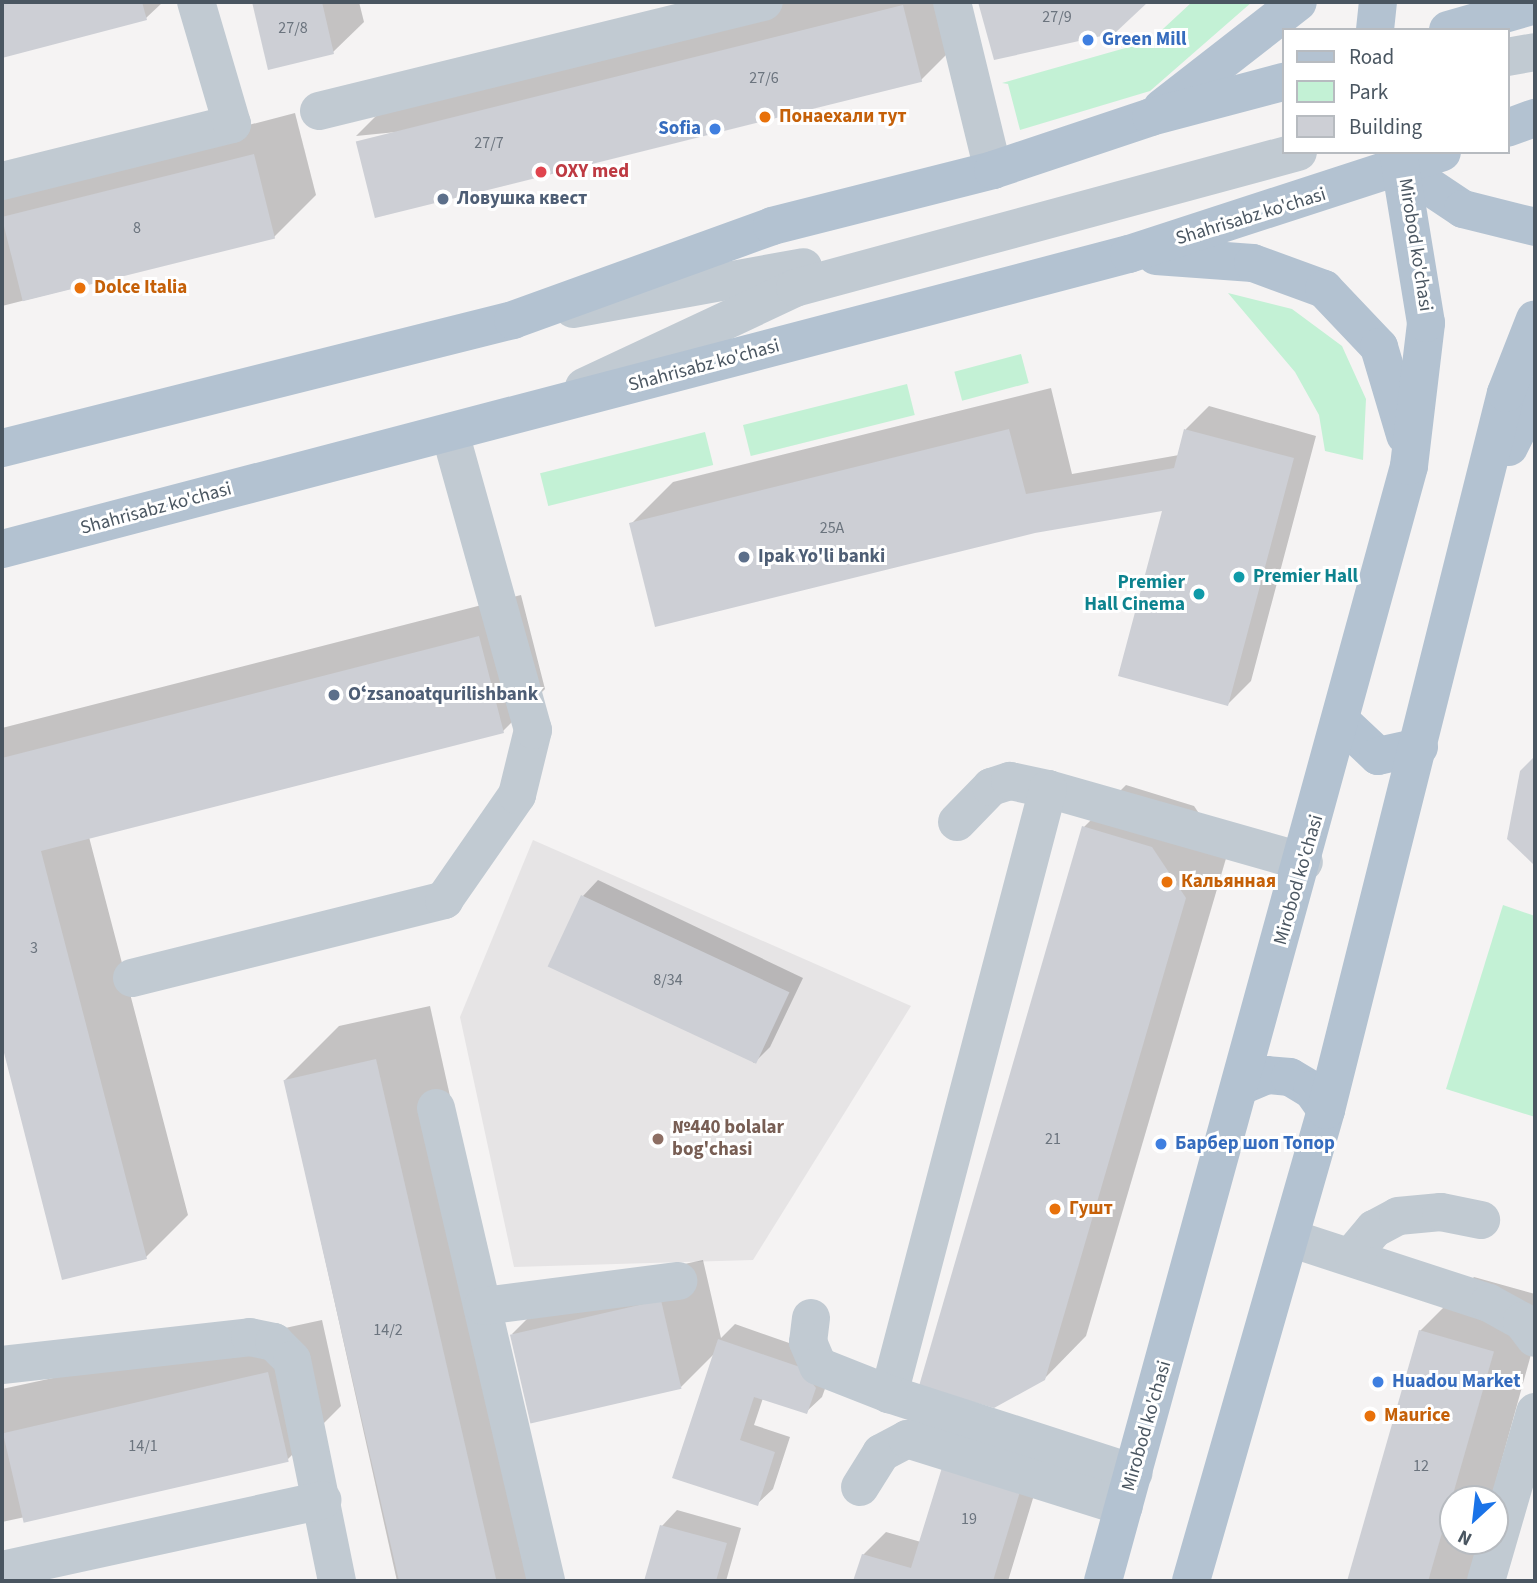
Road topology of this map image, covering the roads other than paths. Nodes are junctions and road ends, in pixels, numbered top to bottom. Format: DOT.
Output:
graph roads {
  1 [pos="196,2"];
  2 [pos="764,2"];
  3 [pos="953,2"];
  4 [pos="1298,2"];
  5 [pos="1378,2"];
  6 [pos="1535,5"];
  7 [pos="1375,28"];
  8 [pos="1455,28"];
  9 [pos="1535,51"];
  10 [pos="1509,57"];
  11 [pos="1535,77"];
  12 [pos="1282,82"];
  13 [pos="1509,83"];
  14 [pos="319,111"];
  15 [pos="1151,117"];
  16 [pos="1535,118"];
  17 [pos="1509,127"];
  18 [pos="1282,133"];
  19 [pos="1291,154"];
  20 [pos="1432,154"];
  21 [pos="1401,160"];
  22 [pos="993,170"];
  23 [pos="2,181"];
  24 [pos="1535,227"];
  25 [pos="1129,254"];
  26 [pos="1535,319"];
  27 [pos="513,320"];
  28 [pos="1535,395"];
  29 [pos="535,410"];
  30 [pos="450,432"];
  31 [pos="2,448"];
  32 [pos="1409,466"];
  33 [pos="1482,499"];
  34 [pos="2,549"];
  35 [pos="1343,723"];
  36 [pos="1419,747"];
  37 [pos="1048,789"];
  38 [pos="957,822"];
  39 [pos="1304,862"];
  40 [pos="132,978"];
  41 [pos="1241,1086"];
  42 [pos="436,1108"];
  43 [pos="1326,1110"];
  44 [pos="1481,1220"];
  45 [pos="1290,1238"];
  46 [pos="1353,1254"];
  47 [pos="678,1281"];
  48 [pos="483,1306"];
  49 [pos="811,1318"];
  50 [pos="1535,1338"];
  51 [pos="2,1365"];
  52 [pos="889,1394"];
  53 [pos="1535,1412"];
  54 [pos="860,1487"];
  55 [pos="1129,1490"];
  56 [pos="322,1500"];
  57 [pos="2,1570"];
  58 [pos="337,1581"];
  59 [pos="546,1581"];
  60 [pos="1103,1581"];
  61 [pos="1191,1581"];
  62 [pos="1486,1581"];
  1 -- 23 [label="lane"];
  2 -- 14 [label="lane"];
  3 -- 22 [label="lane"];
  4 -- 15 [label="main road"];
  5 -- 7 [label="main road"];
  6 -- 8 [label="main road"];
  9 -- 10 [label="lane"];
  11 -- 13 [label="lane"];
  12 -- 15 [label="main road"];
  15 -- 22 [label="main road"];
  16 -- 17 [label="main road"];
  18 -- 27 [label="lane"];
  19 -- 29 [label="lane"];
  20 -- 21 [label="main road, Shahrisabz ko'chasi"];
  21 -- 24 [label="main road"];
  21 -- 25 [label="main road, Shahrisabz ko'chasi"];
  21 -- 32 [label="main road, Mirobod ko'chasi"];
  22 -- 27 [label="main road"];
  25 -- 29 [label="main road, Shahrisabz ko'chasi"];
  25 -- 32 [label="main road"];
  26 -- 33 [label="main road"];
  27 -- 31 [label="main road"];
  28 -- 33 [label="main road"];
  29 -- 30 [label="main road, Shahrisabz ko'chasi"];
  30 -- 34 [label="main road, Shahrisabz ko'chasi"];
  30 -- 40 [label="lane"];
  32 -- 35 [label="main road, Mirobod ko'chasi"];
  33 -- 36 [label="main road"];
  35 -- 36 [label="main road"];
  35 -- 39 [label="main road, Mirobod ko'chasi"];
  36 -- 43 [label="main road"];
  37 -- 38 [label="lane"];
  37 -- 39 [label="lane"];
  37 -- 52 [label="lane"];
  39 -- 41 [label="main road, Mirobod ko'chasi"];
  41 -- 43 [label="main road"];
  41 -- 55 [label="main road, Mirobod ko'chasi"];
  42 -- 48 [label="lane"];
  43 -- 45 [label="main road"];
  44 -- 46 [label="lane"];
  45 -- 46 [label="lane"];
  45 -- 61 [label="main road"];
  46 -- 50 [label="lane"];
  47 -- 48 [label="lane"];
  48 -- 59 [label="lane"];
  49 -- 52 [label="lane"];
  51 -- 56 [label="lane"];
  52 -- 55 [label="lane"];
  53 -- 62 [label="lane"];
  54 -- 55 [label="lane"];
  55 -- 60 [label="main road, Mirobod ko'chasi"];
  56 -- 57 [label="lane"];
  56 -- 58 [label="lane"];
}
